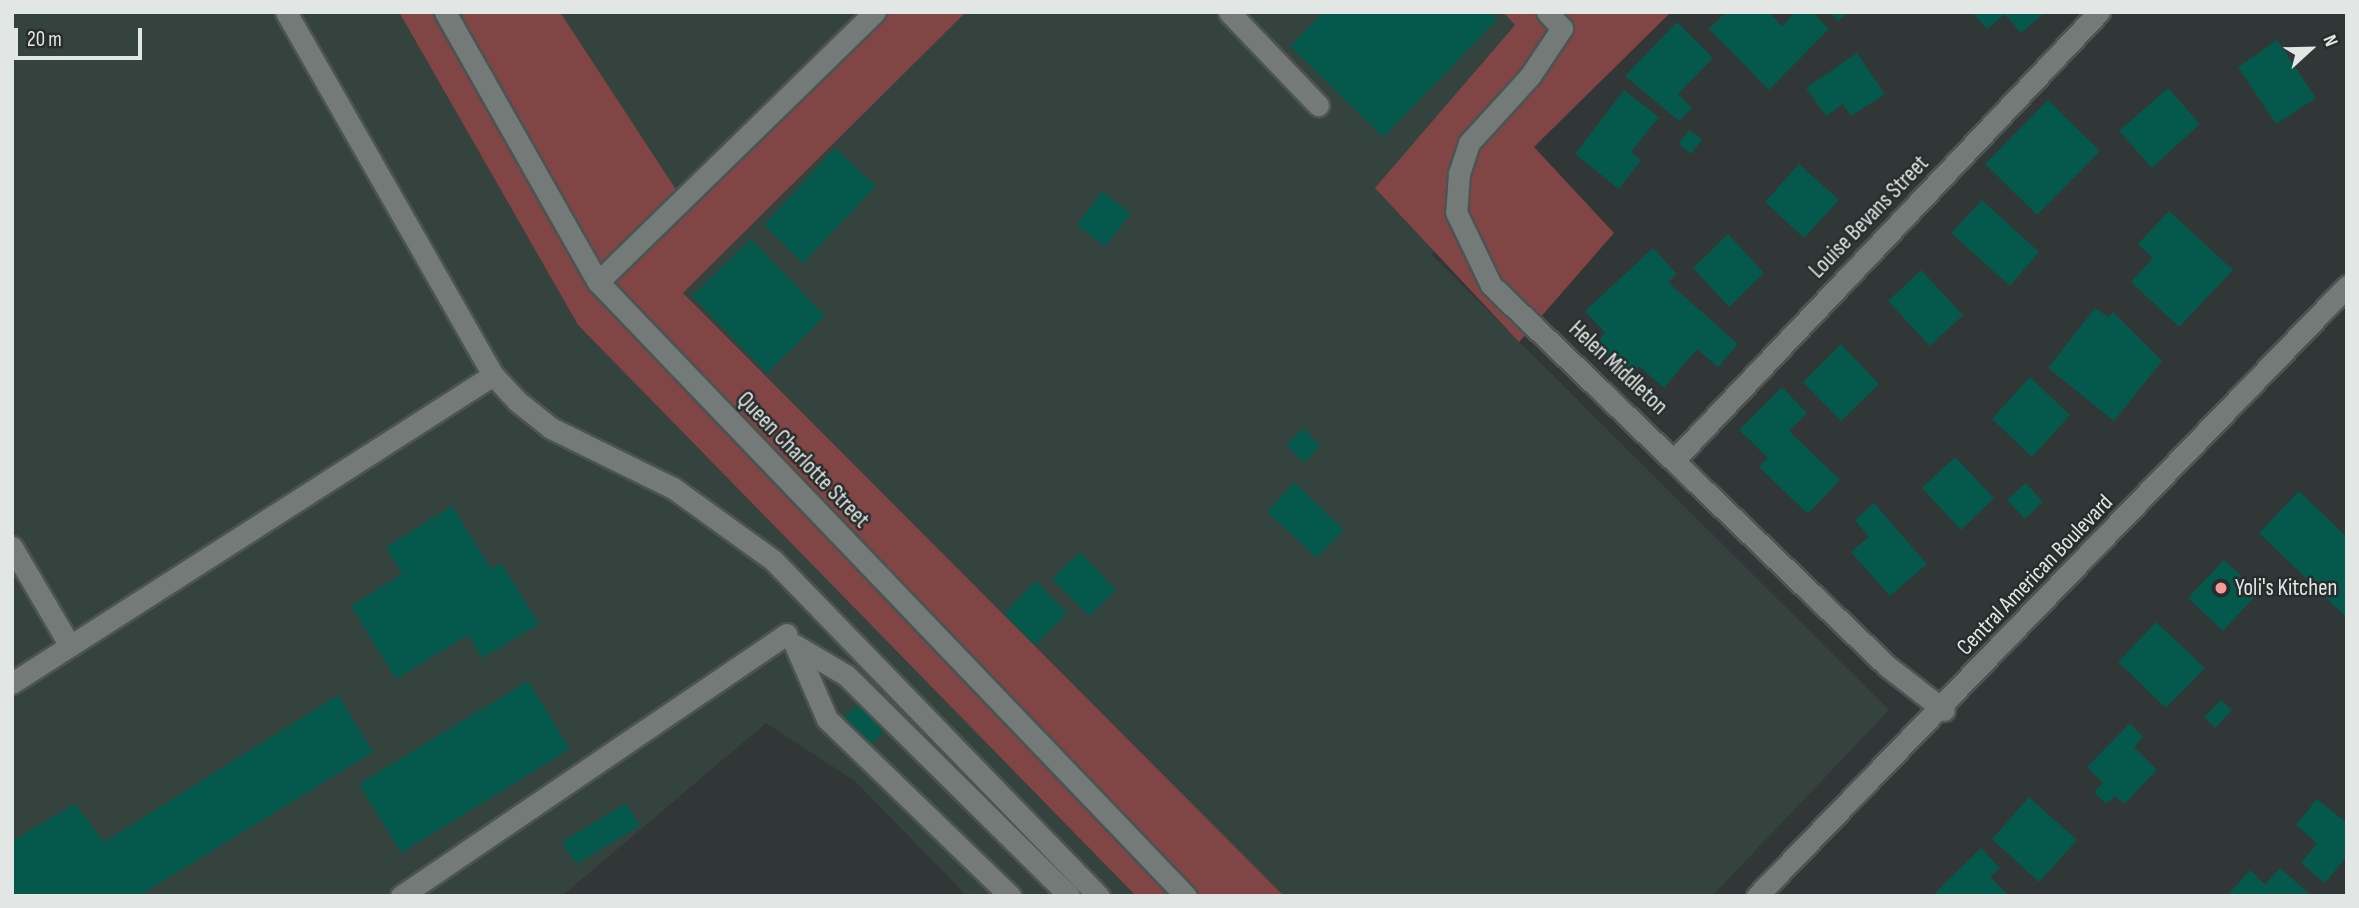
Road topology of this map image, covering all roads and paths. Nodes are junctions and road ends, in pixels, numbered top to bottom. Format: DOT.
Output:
graph roads {
  1 [pos="286,12"];
  2 [pos="445,12"];
  3 [pos="875,12"];
  4 [pos="1229,12"];
  5 [pos="1547,12"];
  6 [pos="2099,12"];
  7 [pos="1318,105"];
  8 [pos="598,282"];
  9 [pos="2347,286"];
  10 [pos="493,374"];
  11 [pos="1676,458"];
  12 [pos="12,547"];
  13 [pos="786,634"];
  14 [pos="69,644"];
  15 [pos="12,683"];
  16 [pos="1944,710"];
  17 [pos="401,896"];
  18 [pos="1010,896"];
  19 [pos="1069,896"];
  20 [pos="1099,896"];
  21 [pos="1186,896"];
  22 [pos="1757,896"];
  1 -- 10 [label="street"];
  2 -- 8 [label="street, Queen Charlotte Street"];
  3 -- 8 [label="street"];
  4 -- 7 [label="street"];
  5 -- 11 [label="street, Helen Middleton"];
  6 -- 11 [label="street, Louise Bevans Street"];
  8 -- 21 [label="street, Queen Charlotte Street"];
  9 -- 16 [label="street, Central American Boulevard"];
  10 -- 14 [label="street"];
  10 -- 20 [label="street"];
  11 -- 16 [label="street, Helen Middleton"];
  12 -- 14 [label="street"];
  13 -- 17 [label="street"];
  14 -- 15 [label="street"];
  16 -- 22 [label="street, Central American Boulevard"];
  18 -- 19 [label="street"];
}
